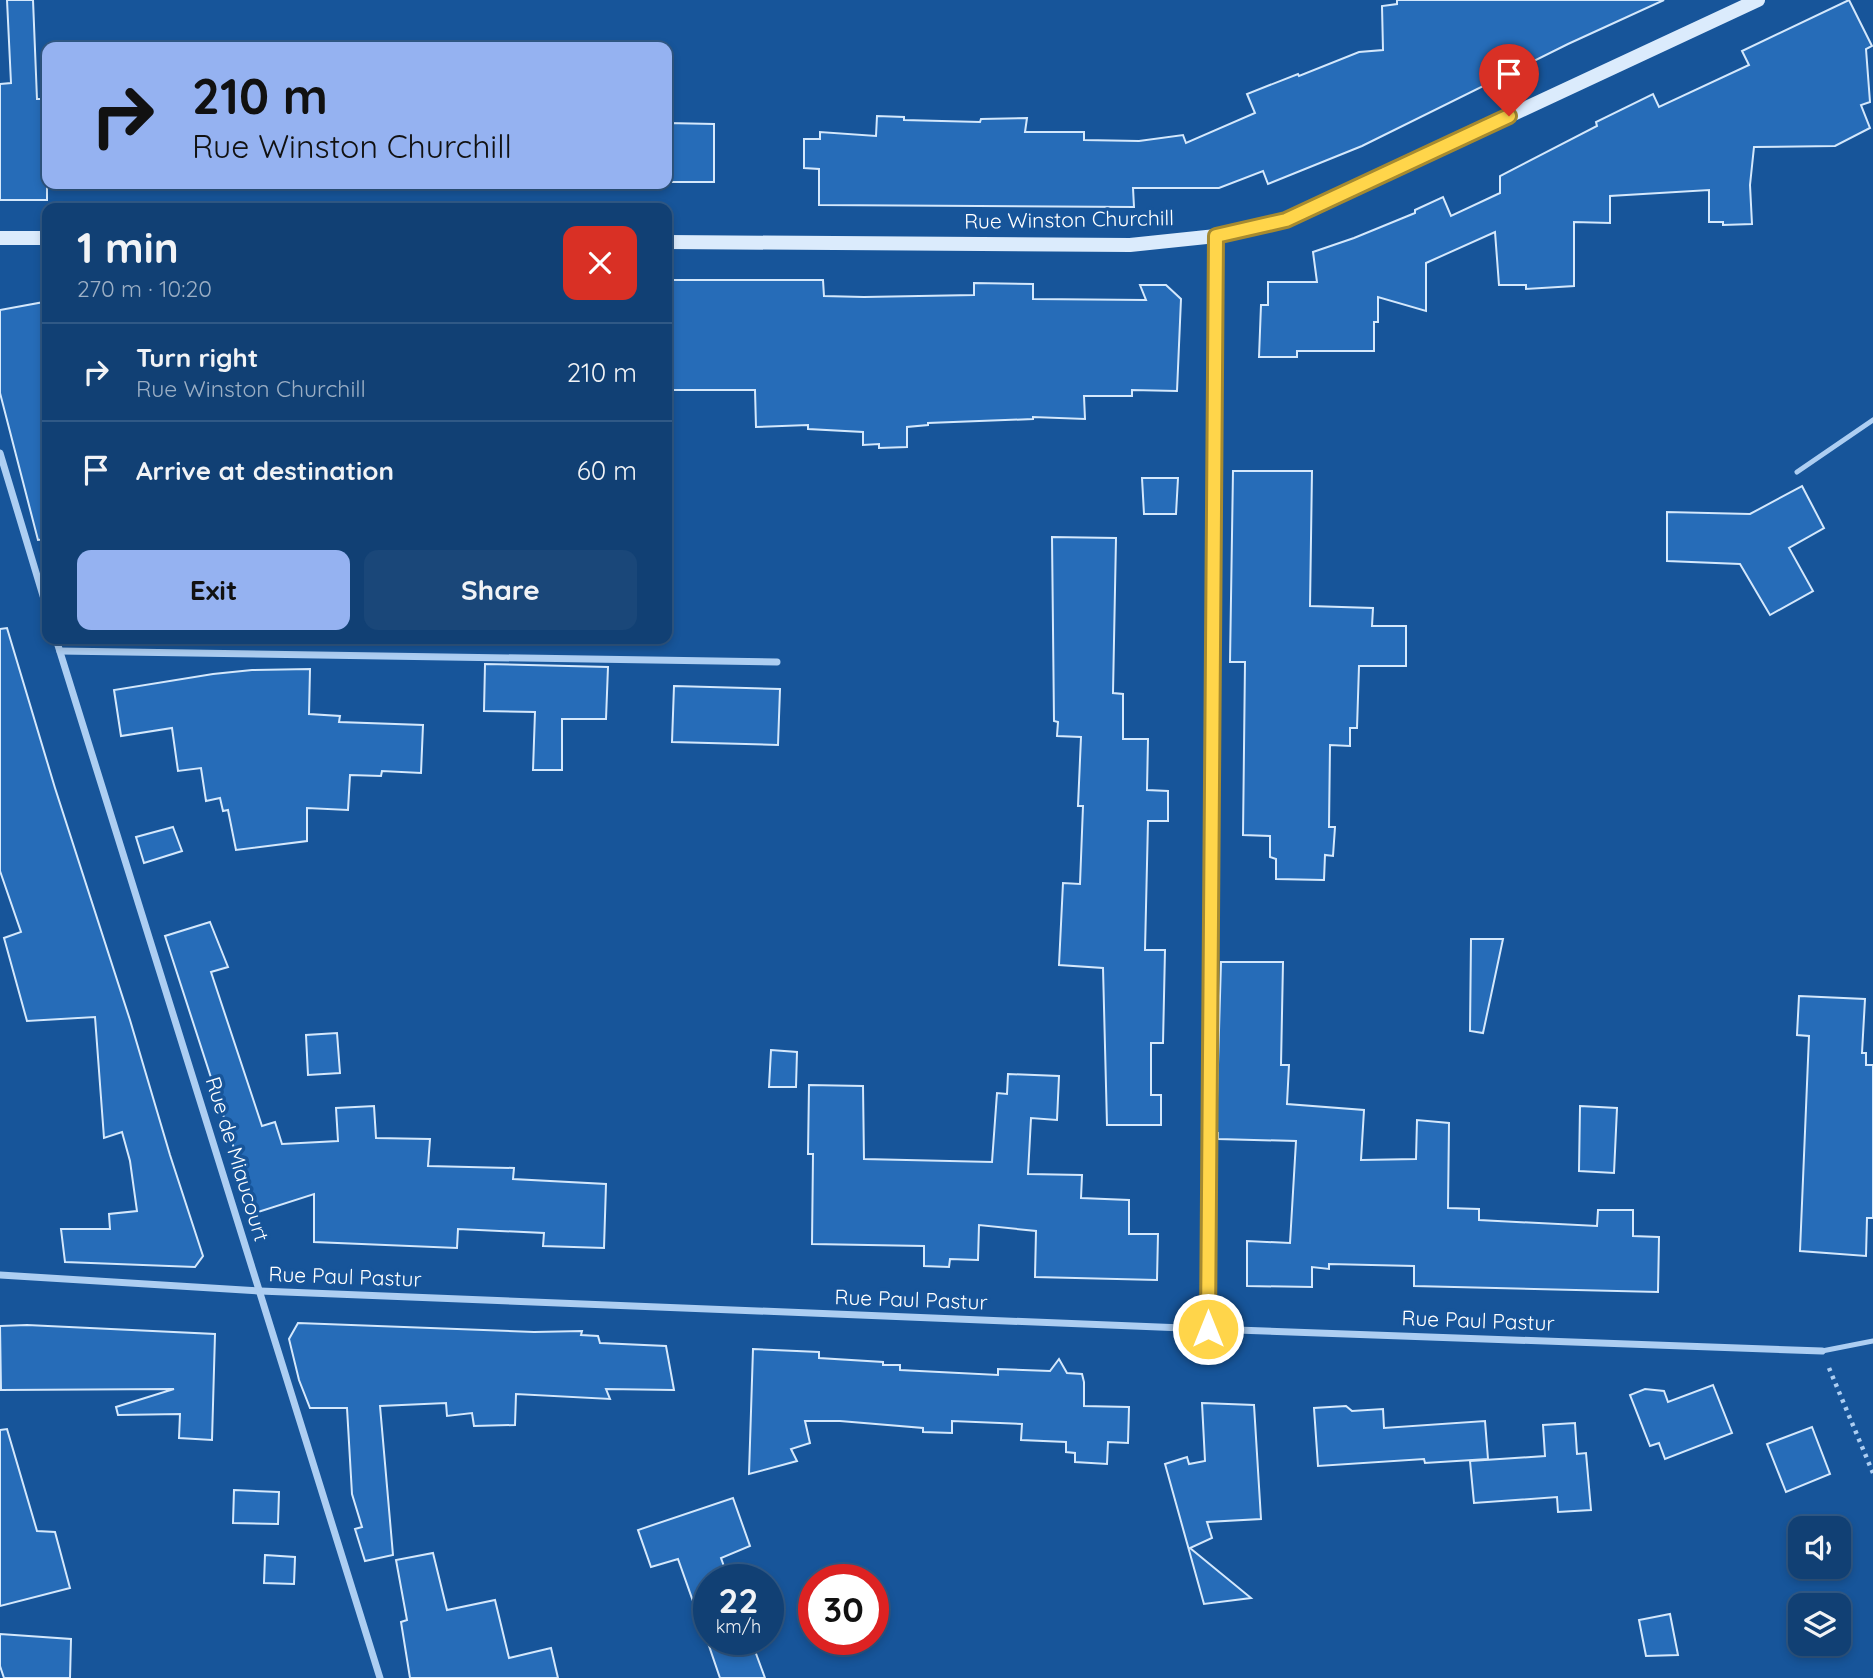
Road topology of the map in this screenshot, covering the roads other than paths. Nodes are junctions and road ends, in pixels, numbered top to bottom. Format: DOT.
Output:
graph roads {
  1 [pos="1758,0"];
  2 [pos="1216,236"];
  3 [pos="0,238"];
  4 [pos="42,238"];
  5 [pos="672,242"];
  6 [pos="1873,419"];
  7 [pos="0,453"];
  8 [pos="1797,472"];
  9 [pos="42,592"];
  10 [pos="58,644"];
  11 [pos="60,651"];
  12 [pos="777,662"];
  13 [pos="0,1275"];
  14 [pos="260,1291"];
  15 [pos="1208,1329"];
  16 [pos="1873,1341"];
  17 [pos="1822,1351"];
  18 [pos="380,1678"];
  1 -- 2 [label="main road, Rue Winston Churchill"];
  2 -- 5 [label="main road, Rue Winston Churchill"];
  2 -- 15 [label="street"];
  3 -- 4 [label="main road"];
  6 -- 8 [label="lane"];
  7 -- 9 [label="street"];
  10 -- 11 [label="street, Rue de Miaucourt"];
  11 -- 12 [label="street"];
  11 -- 14 [label="street, Rue de Miaucourt"];
  13 -- 14 [label="street, Rue Paul Pastur"];
  14 -- 15 [label="street, Rue Paul Pastur"];
  14 -- 18 [label="street, Rue de Miaucourt"];
  15 -- 17 [label="street, Rue Paul Pastur"];
  16 -- 17 [label="lane"];
}
